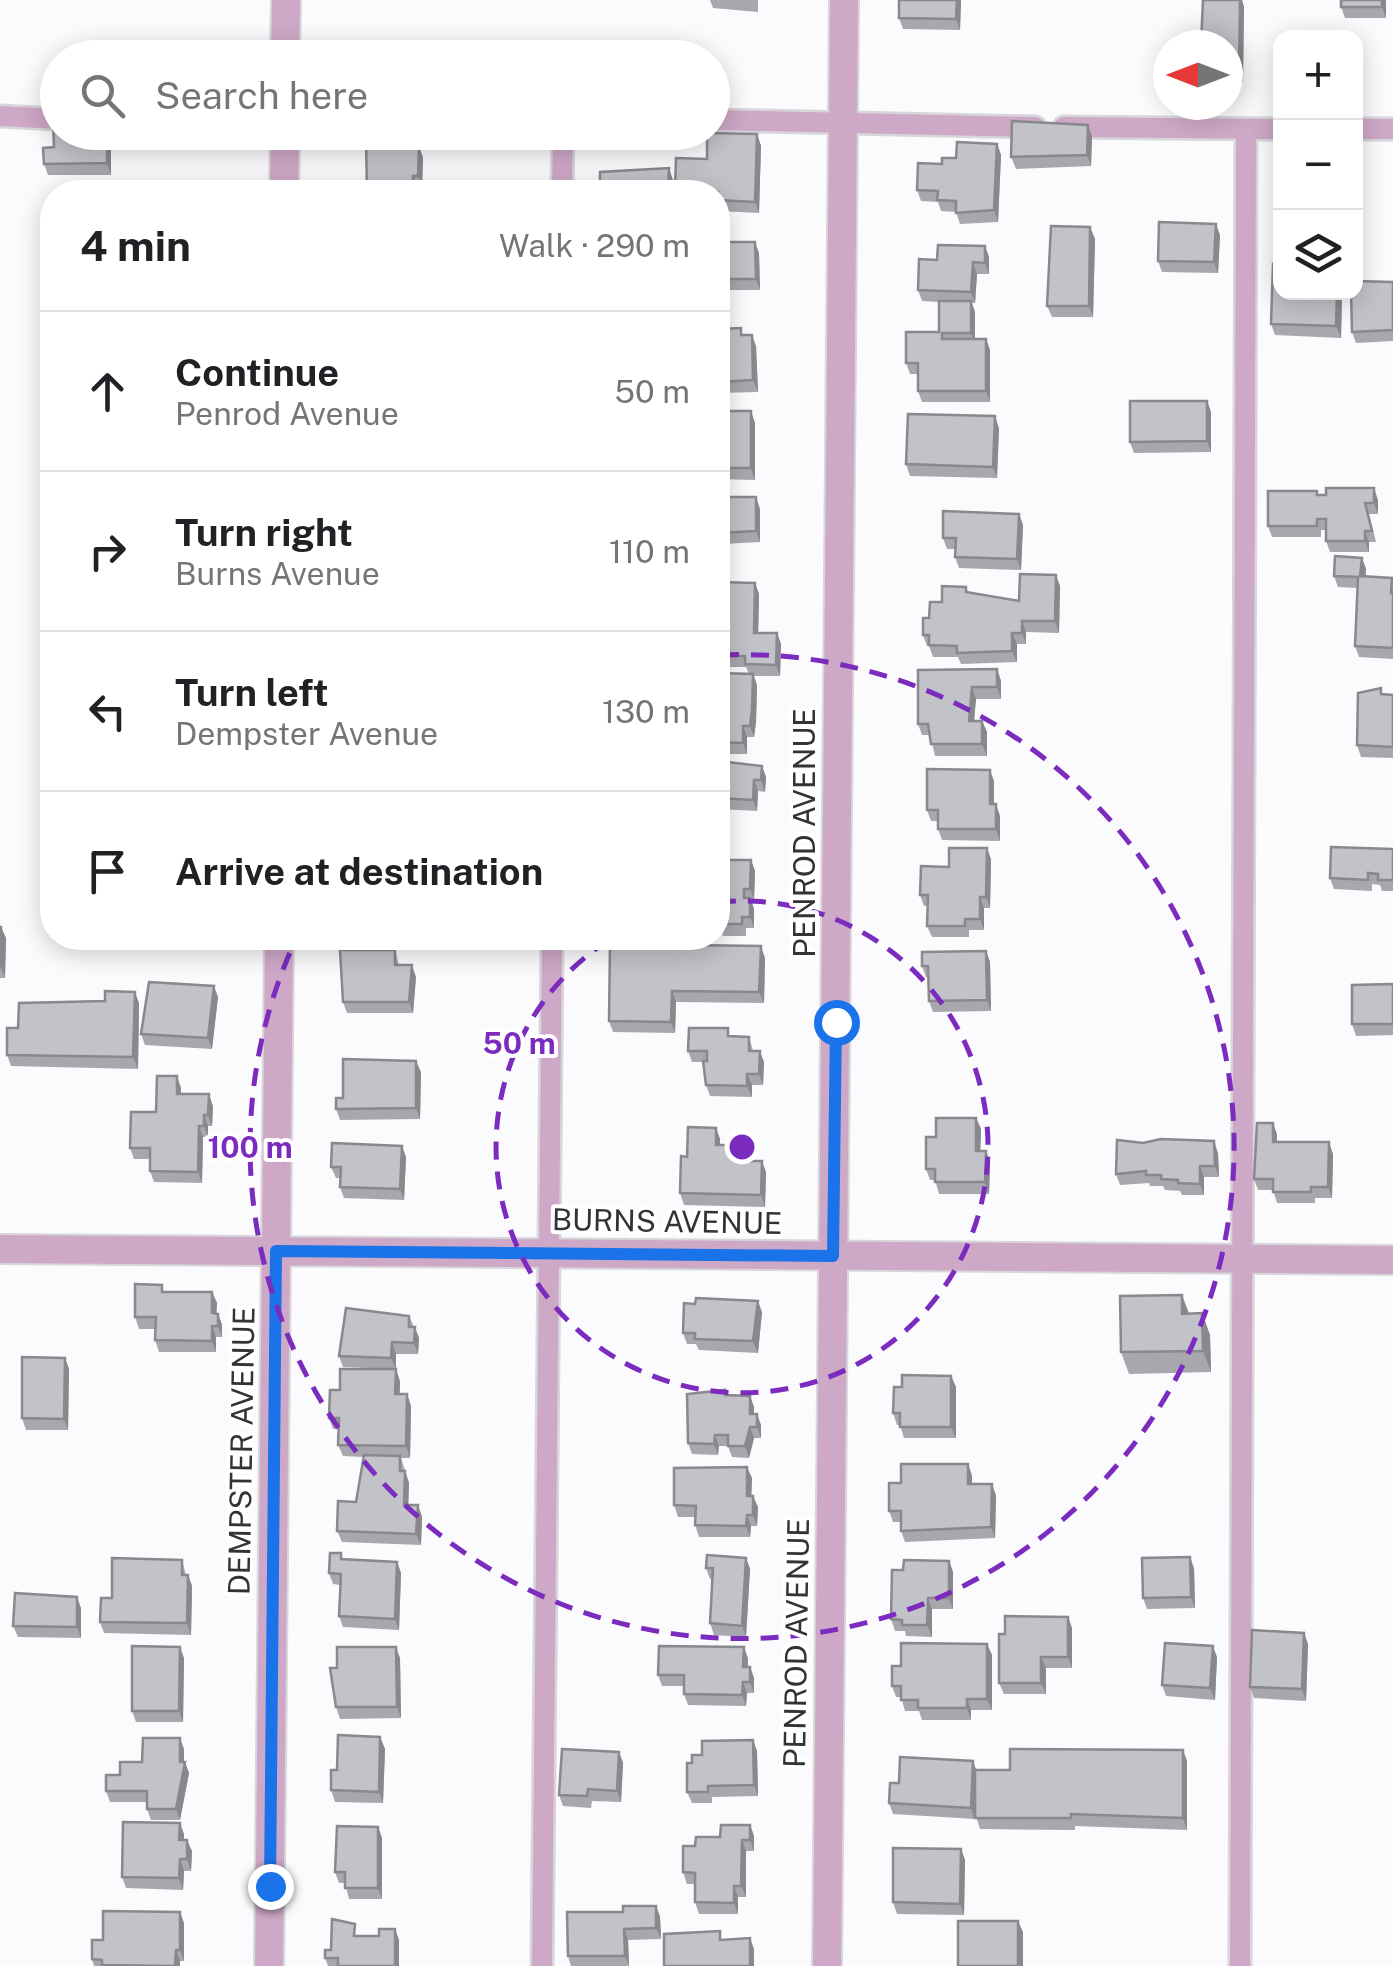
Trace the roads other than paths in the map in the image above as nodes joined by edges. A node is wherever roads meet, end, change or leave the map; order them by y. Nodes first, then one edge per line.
1 (286, 0) edge
2 (844, 0) edge
3 (285, 40) edge
4 (0, 116) edge
5 (40, 118) edge
6 (730, 121) edge
7 (843, 124) junction
8 (1273, 129) edge
9 (1363, 129) edge
10 (1393, 129) edge
11 (1246, 130) junction
12 (285, 150) edge
13 (563, 150) edge
14 (284, 180) edge
15 (562, 180) edge
16 (279, 950) edge
17 (552, 950) edge
18 (0, 1249) edge
19 (276, 1251) junction
20 (546, 1254) junction
21 (833, 1256) junction
22 (1240, 1260) junction
23 (1393, 1260) edge
24 (270, 1966) edge
25 (542, 1966) edge
26 (826, 1966) edge
27 (1240, 1966) edge

1 - 3 street
2 - 7 street, PENROD AVENUE
4 - 5 lane
6 - 7 lane
7 - 11 lane
7 - 21 street, PENROD AVENUE
8 - 11 lane
9 - 10 lane
11 - 22 lane
12 - 14 street
13 - 15 lane
16 - 19 street, DEMPSTER AVENUE
17 - 20 lane
18 - 19 street, BURNS AVENUE
19 - 20 street, BURNS AVENUE
19 - 24 street, DEMPSTER AVENUE
20 - 21 street, BURNS AVENUE
20 - 25 lane
21 - 22 street, BURNS AVENUE
21 - 26 street, PENROD AVENUE
22 - 23 street, BURNS AVENUE
22 - 27 lane

